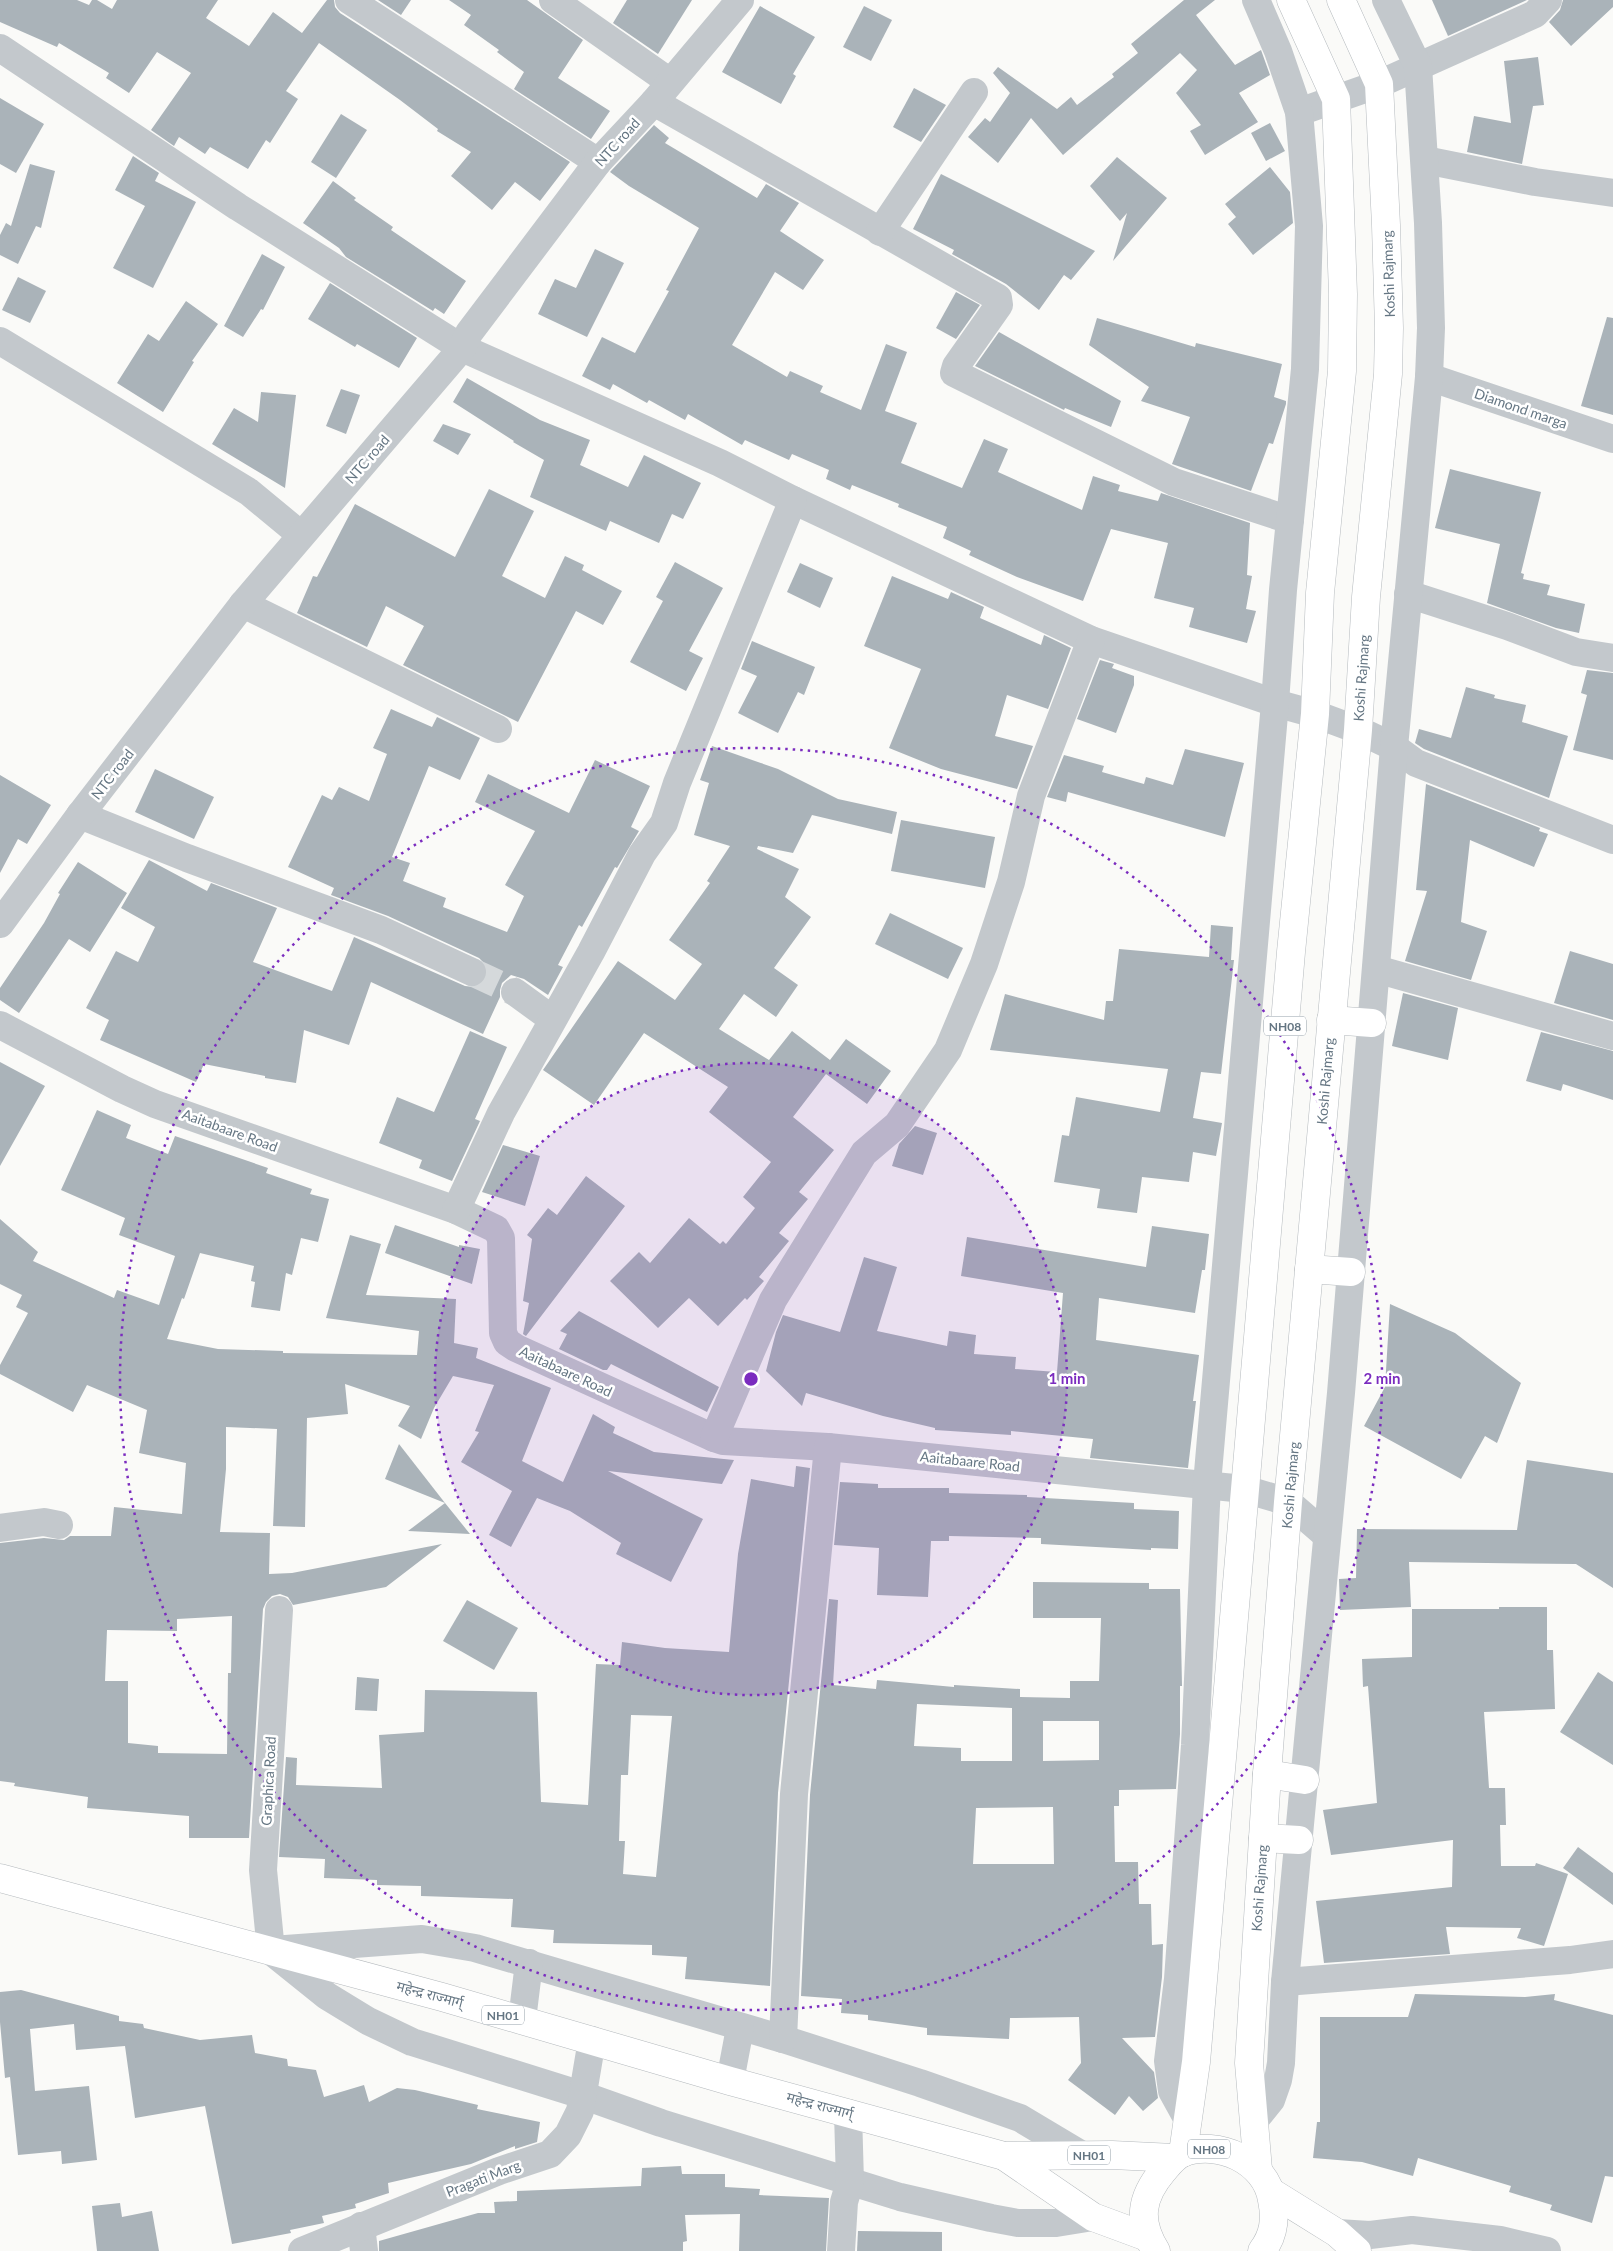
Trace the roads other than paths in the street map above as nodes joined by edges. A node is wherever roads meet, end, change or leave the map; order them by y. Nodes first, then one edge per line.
1 (349, 0) edge
2 (553, 0) edge
3 (740, 0) edge
4 (1256, 0) edge
5 (1291, 0) edge
6 (1341, 0) edge
7 (1386, 0) edge
8 (1548, 0) edge
9 (0, 48) edge
10 (1418, 66) junction
11 (1379, 84) junction
12 (662, 92) junction
13 (974, 92) dead end
14 (1336, 99) junction
15 (1299, 112) junction
16 (1425, 160) junction
17 (598, 162) junction
18 (1613, 193) edge
19 (880, 232) junction
20 (0, 341) edge
21 (462, 348) junction
22 (1429, 377) junction
23 (1613, 439) edge
24 (793, 500) junction
25 (1290, 520) junction
26 (301, 535) junction
27 (1408, 594) junction
28 (243, 604) junction
29 (1091, 640) junction
30 (1613, 658) edge
31 (1275, 703) junction
32 (1315, 714) junction
33 (498, 729) dead end
34 (1358, 730) junction
35 (1394, 747) junction
36 (80, 815) junction
37 (1613, 840) edge
38 (3, 913) edge
39 (1376, 969) junction
40 (472, 972) tunnel mouth
41 (515, 992) tunnel mouth
42 (552, 1019) junction
43 (1331, 1020) junction
44 (1372, 1023) junction
45 (0, 1025) edge
46 (1613, 1036) edge
47 (456, 1210) junction
48 (1310, 1269) junction
49 (1351, 1272) junction
50 (714, 1438) junction
51 (828, 1447) junction
52 (1207, 1484) junction
53 (1244, 1489) junction
54 (1288, 1502) junction
55 (59, 1525) dead end
56 (0, 1528) edge
57 (1326, 1535) junction
58 (279, 1610) dead end
59 (1268, 1774) junction
60 (1305, 1780) junction
61 (1263, 1838) junction
62 (1299, 1840) junction
63 (0, 1878) edge
64 (271, 1951) junction
65 (1613, 1954) edge
66 (529, 1963) junction
67 (1285, 1982) junction
68 (522, 2020) junction
69 (740, 2028) junction
70 (783, 2039) junction
71 (592, 2040) junction
72 (730, 2081) junction
73 (582, 2095) junction
74 (848, 2113) junction
75 (1188, 2120) junction
76 (1254, 2121) junction
77 (1082, 2155) junction
78 (1178, 2155) junction
79 (1004, 2156) junction
80 (1264, 2181) junction
81 (850, 2182) junction
82 (1094, 2217) junction
83 (1337, 2233) junction
84 (362, 2238) edge
85 (1152, 2244) edge
86 (302, 2251) edge
87 (841, 2251) edge
88 (1262, 2251) edge
89 (1357, 2251) edge
90 (1546, 2251) edge

1 - 17 street
2 - 12 street
3 - 12 street, NTC road
4 - 15 street
5 - 14 main road, NH08
6 - 11 main road, Koshi Rajmarg
7 - 10 street
8 - 10 street
9 - 21 street
10 - 11 street
10 - 16 street
11 - 14 street
11 - 34 main road, Koshi Rajmarg
12 - 17 street, NTC road
12 - 19 street
13 - 19 street
14 - 15 street
14 - 32 main road, NH08
15 - 25 street
16 - 18 street
16 - 22 street
17 - 21 street, NTC road
19 - 25 street
20 - 26 street
21 - 24 street
21 - 26 street, NTC road
22 - 23 street, Diamond marga
22 - 27 street
24 - 29 street
24 - 42 street
25 - 31 street
26 - 28 street, NTC road
27 - 30 street
27 - 35 street
28 - 33 street
28 - 36 street, NTC road
29 - 31 street
29 - 50 street
31 - 32 street
31 - 52 street
32 - 34 street
32 - 53 main road, NH08
34 - 35 street
34 - 43 main road, Koshi Rajmarg
35 - 37 street
35 - 39 street
36 - 38 street, NTC road
36 - 40 street
39 - 44 street
39 - 46 street
41 - 42 street
42 - 47 street
43 - 44 main road
43 - 48 main road, Koshi Rajmarg
44 - 49 street
45 - 47 street, Aaitabaare Road
47 - 50 street, Aaitabaare Road
48 - 49 main road
48 - 54 main road, Koshi Rajmarg
49 - 57 street
50 - 51 street, Aaitabaare Road
51 - 52 street, Aaitabaare Road
51 - 70 street
52 - 53 street, Aaitabaare Road
52 - 75 street
53 - 54 street, Aaitabaare Road
53 - 75 main road, NH08
54 - 57 street
54 - 59 main road, Koshi Rajmarg
55 - 56 street
57 - 60 street
58 - 64 street, Graphica Road
59 - 60 main road
59 - 61 main road, Koshi Rajmarg
60 - 62 street
61 - 62 main road
61 - 76 main road, Koshi Rajmarg
62 - 67 street
63 - 64 main road, महेन्द्र राज्मार्ग् / NH01
64 - 66 street
64 - 68 main road, महेन्द्र राज्मार्ग् / NH01
64 - 73 street
65 - 67 street
66 - 68 street
66 - 69 street
67 - 76 street
68 - 71 main road, महेन्द्र राज्मार्ग् / NH01
69 - 70 street
69 - 72 street
70 - 77 street
71 - 72 main road, महेन्द्र राज्मार्ग् / NH01
71 - 73 street, Pragati Marg
72 - 74 main road, महेन्द्र राज्मार्ग् / NH01
73 - 81 street
73 - 84 street, Pragati Marg
74 - 79 main road, महेन्द्र राज्मार्ग् / NH01
74 - 81 street
75 - 78 main road, NH08
76 - 80 main road, Koshi Rajmarg
77 - 78 main road, महेन्द्र राज्मार्ग् / NH01
77 - 79 main road, महेन्द्र राज्मार्ग् / NH01
78 - 80 main road, NH08
78 - 85 main road, NH08
79 - 82 main road, महेन्द्र राज्मार्ग् / NH01
80 - 83 main road
80 - 88 main road, Koshi Rajmarg
81 - 82 street
81 - 87 street
82 - 85 main road, महेन्द्र राज्मार्ग् / NH01
83 - 89 main road
83 - 90 street
84 - 86 street, Pragati Marg

